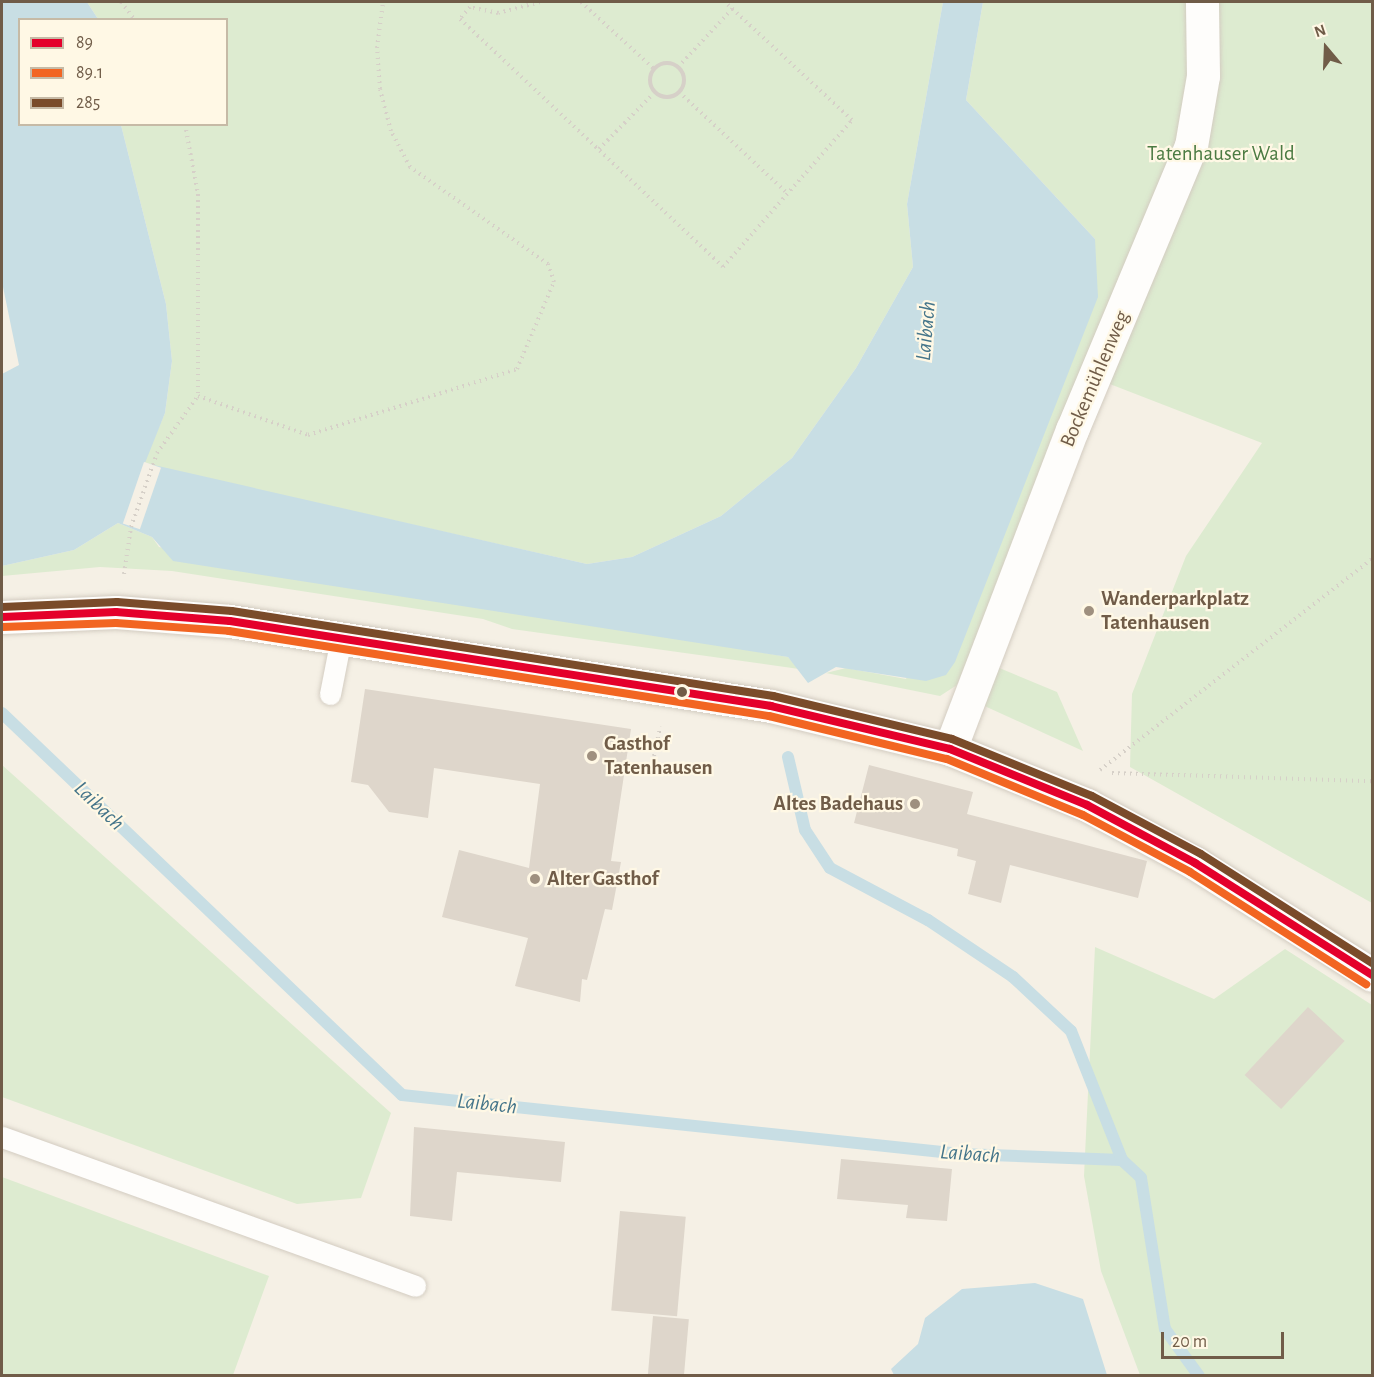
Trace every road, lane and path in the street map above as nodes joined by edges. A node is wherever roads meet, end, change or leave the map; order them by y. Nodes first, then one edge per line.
1 (121, 2) edge
2 (383, 2) edge
3 (540, 2) edge
4 (581, 2) edge
5 (725, 2) edge
6 (1202, 2) edge
7 (733, 8) junction
8 (133, 18) edge
9 (678, 67) junction
10 (654, 69) junction
11 (655, 92) junction
12 (679, 92) junction
13 (185, 126) edge
14 (599, 149) junction
15 (788, 194) junction
16 (198, 396) junction
17 (1372, 559) edge
18 (124, 581) dead end
19 (2, 616) edge
20 (341, 638) junction
21 (330, 694) dead end
22 (950, 749) junction
23 (1372, 782) edge
24 (1372, 975) edge
25 (2, 1137) edge
26 (414, 1286) dead end

1 - 8 path
2 - 16 path
3 - 14 path
4 - 10 path
5 - 7 path
6 - 22 main road, Bockemühlenweg
7 - 9 path
7 - 15 path
9 - 10 path
9 - 12 path
10 - 11 path
11 - 12 path
11 - 14 path
12 - 15 path
13 - 16 path
14 - 15 path
16 - 18 path
17 - 23 path
19 - 20 main road
20 - 21 lane
20 - 22 main road
22 - 24 main road
25 - 26 lane

